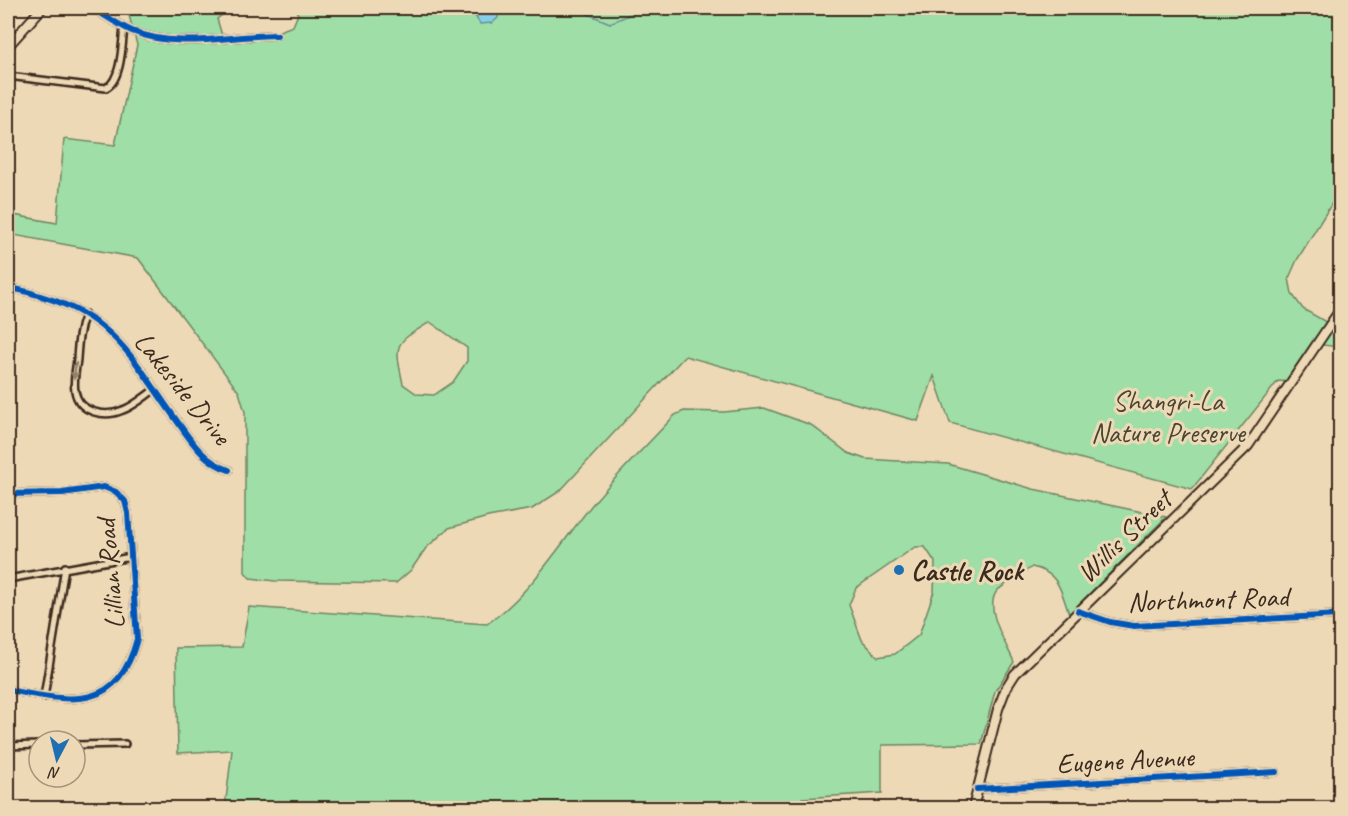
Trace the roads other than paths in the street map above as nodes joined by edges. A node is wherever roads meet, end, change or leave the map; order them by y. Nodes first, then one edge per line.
1 (42, 8) edge
2 (92, 8) edge
3 (124, 27) junction
4 (277, 35) dead end
5 (8, 46) edge
6 (8, 76) edge
7 (8, 288) edge
8 (1341, 310) edge
9 (85, 314) junction
10 (154, 390) junction
11 (229, 470) dead end
12 (8, 494) edge
13 (131, 556) junction
14 (65, 567) junction
15 (8, 579) edge
16 (1078, 611) junction
17 (1341, 615) edge
18 (8, 690) edge
19 (44, 697) junction
20 (125, 744) dead end
21 (27, 745) edge
22 (87, 745) edge
23 (8, 746) edge
24 (1276, 772) dead end
25 (977, 789) junction
26 (973, 808) edge

1 - 5 main road
2 - 3 street
3 - 4 street
3 - 6 street
7 - 9 street, Lakeside Drive
8 - 16 main road, Willis Street
9 - 10 street, Lakeside Drive
9 -> 10 street
10 - 11 street, Lakeside Drive
12 - 13 street, Lillian Road
13 - 14 street
13 - 19 street, Lillian Road
14 - 15 street
14 - 19 street
16 - 17 street, Northmont Road
16 - 25 main road, Willis Street
18 - 19 street, Lillian Road
20 - 22 street
21 - 23 street
24 - 25 street, Eugene Avenue
25 - 26 main road, Willis Street

